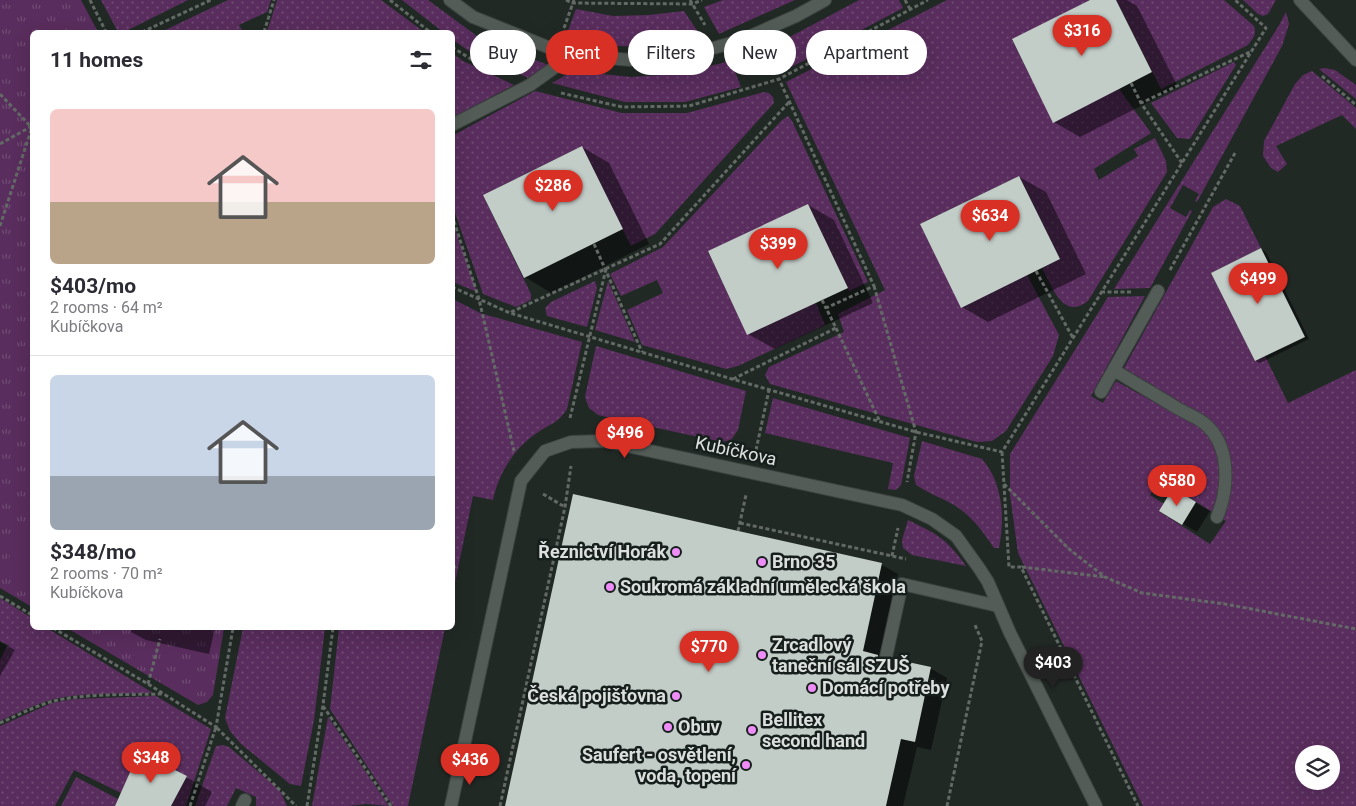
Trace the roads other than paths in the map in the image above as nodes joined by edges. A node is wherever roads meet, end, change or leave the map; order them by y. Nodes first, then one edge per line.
1 (450, 0) edge
2 (825, 0) edge
3 (1300, 0) edge
4 (546, 46) edge
5 (618, 59) edge
6 (1356, 60) edge
7 (546, 74) edge
8 (455, 123) edge
9 (1158, 291) road end
10 (1114, 370) junction
11 (1102, 392) dead end
12 (1216, 517) dead end
13 (998, 606) junction
14 (886, 657) dead end
15 (451, 806) edge
16 (1096, 806) edge

1 - 4 street
2 - 5 street
3 - 6 street
7 - 8 street
9 - 10 street
10 - 11 street
10 - 12 street
13 - 14 street
13 - 15 street, Kubíčkova
13 - 16 street, Kubíčkova

